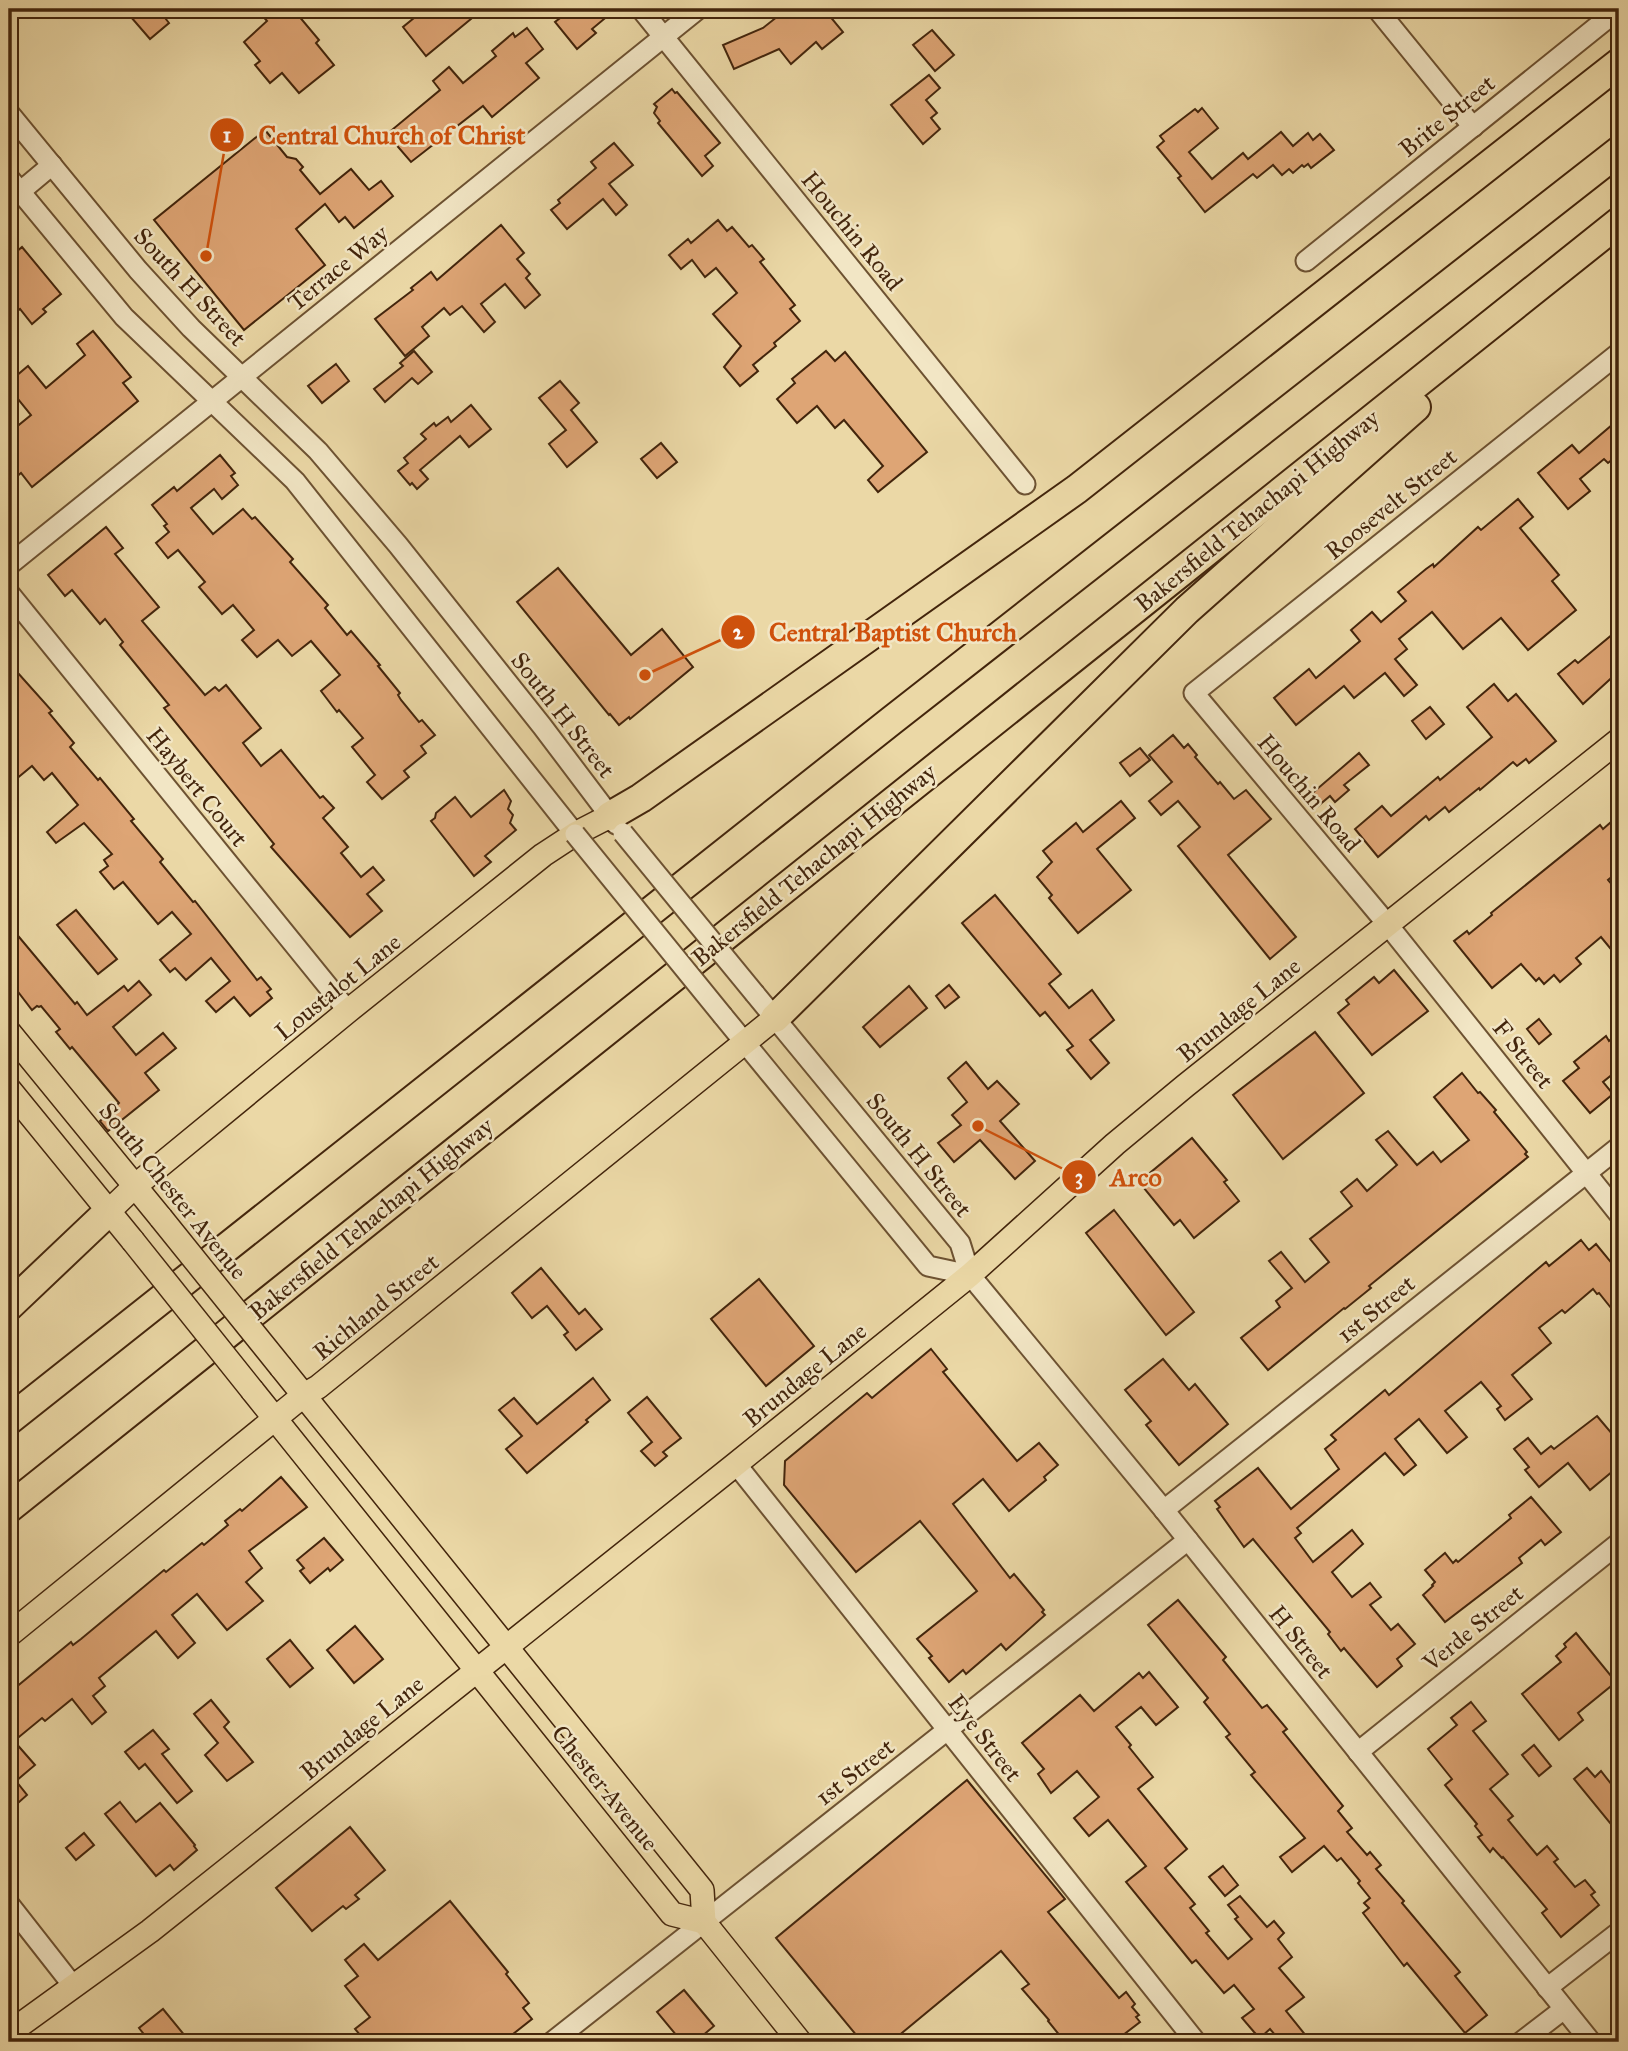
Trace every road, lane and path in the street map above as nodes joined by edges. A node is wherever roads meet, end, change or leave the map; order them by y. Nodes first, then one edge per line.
1 (641, 9) edge
2 (698, 9) edge
3 (1377, 9) edge
4 (1619, 9) edge
5 (663, 37) junction
6 (1619, 63) edge
7 (9, 113) edge
8 (1473, 127) junction
9 (1619, 151) edge
10 (52, 165) junction
11 (13, 190) edge
12 (1619, 225) edge
13 (1306, 261) dead end
14 (1619, 353) edge
15 (242, 377) junction
16 (211, 401) junction
17 (1025, 484) dead end
18 (9, 565) edge
19 (9, 593) edge
20 (1194, 693) joint
21 (1619, 740) edge
22 (617, 824) junction
23 (575, 834) junction
24 (1388, 925) junction
25 (348, 1012) junction
26 (775, 1018) junction
27 (9, 1032) edge
28 (744, 1043) junction
29 (16, 1045) edge
30 (9, 1088) edge
31 (1619, 1147) edge
32 (1586, 1173) junction
33 (135, 1186) junction
34 (108, 1212) junction
35 (1619, 1214) edge
36 (970, 1275) junction
37 (9, 1306) edge
38 (304, 1395) junction
39 (275, 1419) junction
40 (9, 1420) edge
41 (736, 1464) junction
42 (9, 1508) edge
43 (1164, 1510) junction
44 (1188, 1540) junction
45 (1619, 1543) edge
46 (9, 1635) edge
47 (506, 1646) junction
48 (478, 1669) junction
49 (948, 1731) junction
50 (1358, 1752) junction
51 (9, 1904) edge
52 (704, 1922) junction
53 (1619, 1932) edge
54 (75, 1987) junction
55 (1547, 1988) junction
56 (1564, 2009) junction
57 (9, 2033) edge
58 (552, 2042) edge
59 (800, 2042) edge
60 (1196, 2042) edge
61 (1521, 2042) edge
62 (1591, 2042) edge

1 - 5 street, Houchin Road
2 - 5 street, Terrace Way
3 - 8 street
4 - 8 street, Brite Street
5 - 15 street, Terrace Way
5 - 17 street, Houchin Road
6 - 22 highway
7 - 10 street, South H Street
8 - 13 street, Brite Street
9 - 40 highway
10 - 11 street
10 - 15 street, South H Street
11 - 16 street
12 - 26 highway
12 - 42 highway, Bakersfield Tehachapi Highway
14 - 20 street, Roosevelt Street
15 - 16 street, Terrace Way
15 - 22 street, South H Street
16 - 18 street, Terrace Way
16 - 23 street
19 - 25 street, Haybert Court
20 - 24 street, Houchin Road
21 - 24 main road, Brundage Lane
22 - 23 main road, Loustalot Lane
22 - 26 street, South H Street, bridge
23 - 25 main road, Loustalot Lane
23 - 28 street, bridge
24 - 32 street, F Street
24 - 36 main road, Brundage Lane
25 - 33 main road, Loustalot Lane
26 - 28 main road, Richland Street
26 - 36 street, South H Street
27 - 29 main road, South Chester Avenue
28 - 36 street
28 - 38 main road, Richland Street
29 - 33 main road, South Chester Avenue
30 - 34 main road
31 - 32 street, 1st Street
32 - 35 street, F Street
32 - 43 street, 1st Street
33 - 34 main road, Loustalot Lane
33 - 38 main road, South Chester Avenue, bridge
34 - 37 highway
34 - 39 main road, bridge
36 - 41 main road, Brundage Lane
36 - 43 street, H Street
38 - 39 main road, Richland Street
38 - 47 main road, South Chester Avenue
39 - 46 main road, Richland Street
39 - 48 main road
41 - 47 main road, Brundage Lane
41 - 49 street, Eye Street
43 - 44 street, H Street
44 - 49 street, 1st Street
44 - 50 street, H Street
45 - 50 street, Verde Street
47 - 48 main road, Brundage Lane
47 - 52 main road, Chester Avenue
48 - 52 main road, Chester Avenue
48 - 54 main road, Brundage Lane
49 - 52 street, 1st Street
49 - 60 street, Eye Street
50 - 55 street, H Street
51 - 54 street
52 - 58 street, 1st Street
52 - 59 main road
53 - 55 street
54 - 57 main road, Brundage Lane
55 - 56 street, H Street
56 - 61 street
56 - 62 street, H Street

